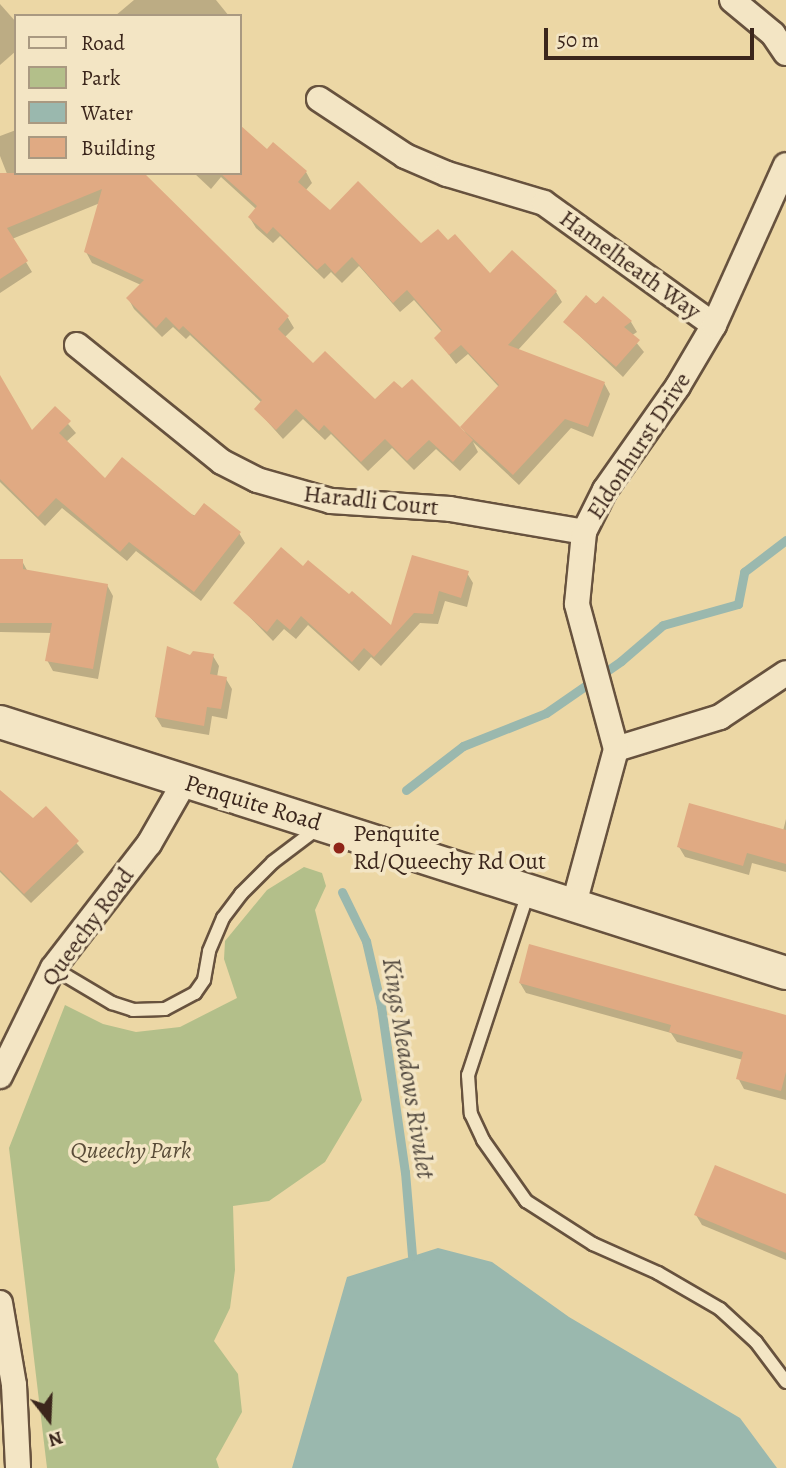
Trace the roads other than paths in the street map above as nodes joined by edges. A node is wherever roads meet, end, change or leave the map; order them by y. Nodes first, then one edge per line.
1 (732, 0) edge
2 (786, 53) edge
3 (319, 99) dead end
4 (786, 165) edge
5 (714, 325) junction
6 (78, 345) dead end
7 (584, 532) junction
8 (786, 673) edge
9 (0, 722) edge
10 (616, 749) junction
11 (184, 783) junction
12 (324, 824) junction
13 (529, 889) junction
14 (574, 904) junction
15 (53, 968) junction
16 (786, 973) edge
17 (0, 1076) edge
18 (0, 1303) edge
19 (786, 1382) edge
20 (18, 1468) edge

1 - 2 street
3 - 5 street, Hamelheath Way
4 - 5 street, Eldonhurst Drive
5 - 7 street, Eldonhurst Drive
6 - 7 street, Haradli Court
7 - 10 street, Eldonhurst Drive
8 - 10 street
9 - 11 street, Penquite Road
10 - 14 street, Eldonhurst Drive
11 - 12 street, Penquite Road
11 - 15 street, Queechy Road
12 - 13 street, Penquite Road
12 - 15 lane
13 - 14 street, Penquite Road
13 - 19 lane
14 - 16 street, Penquite Road
15 - 17 street, Queechy Road
18 - 20 street

